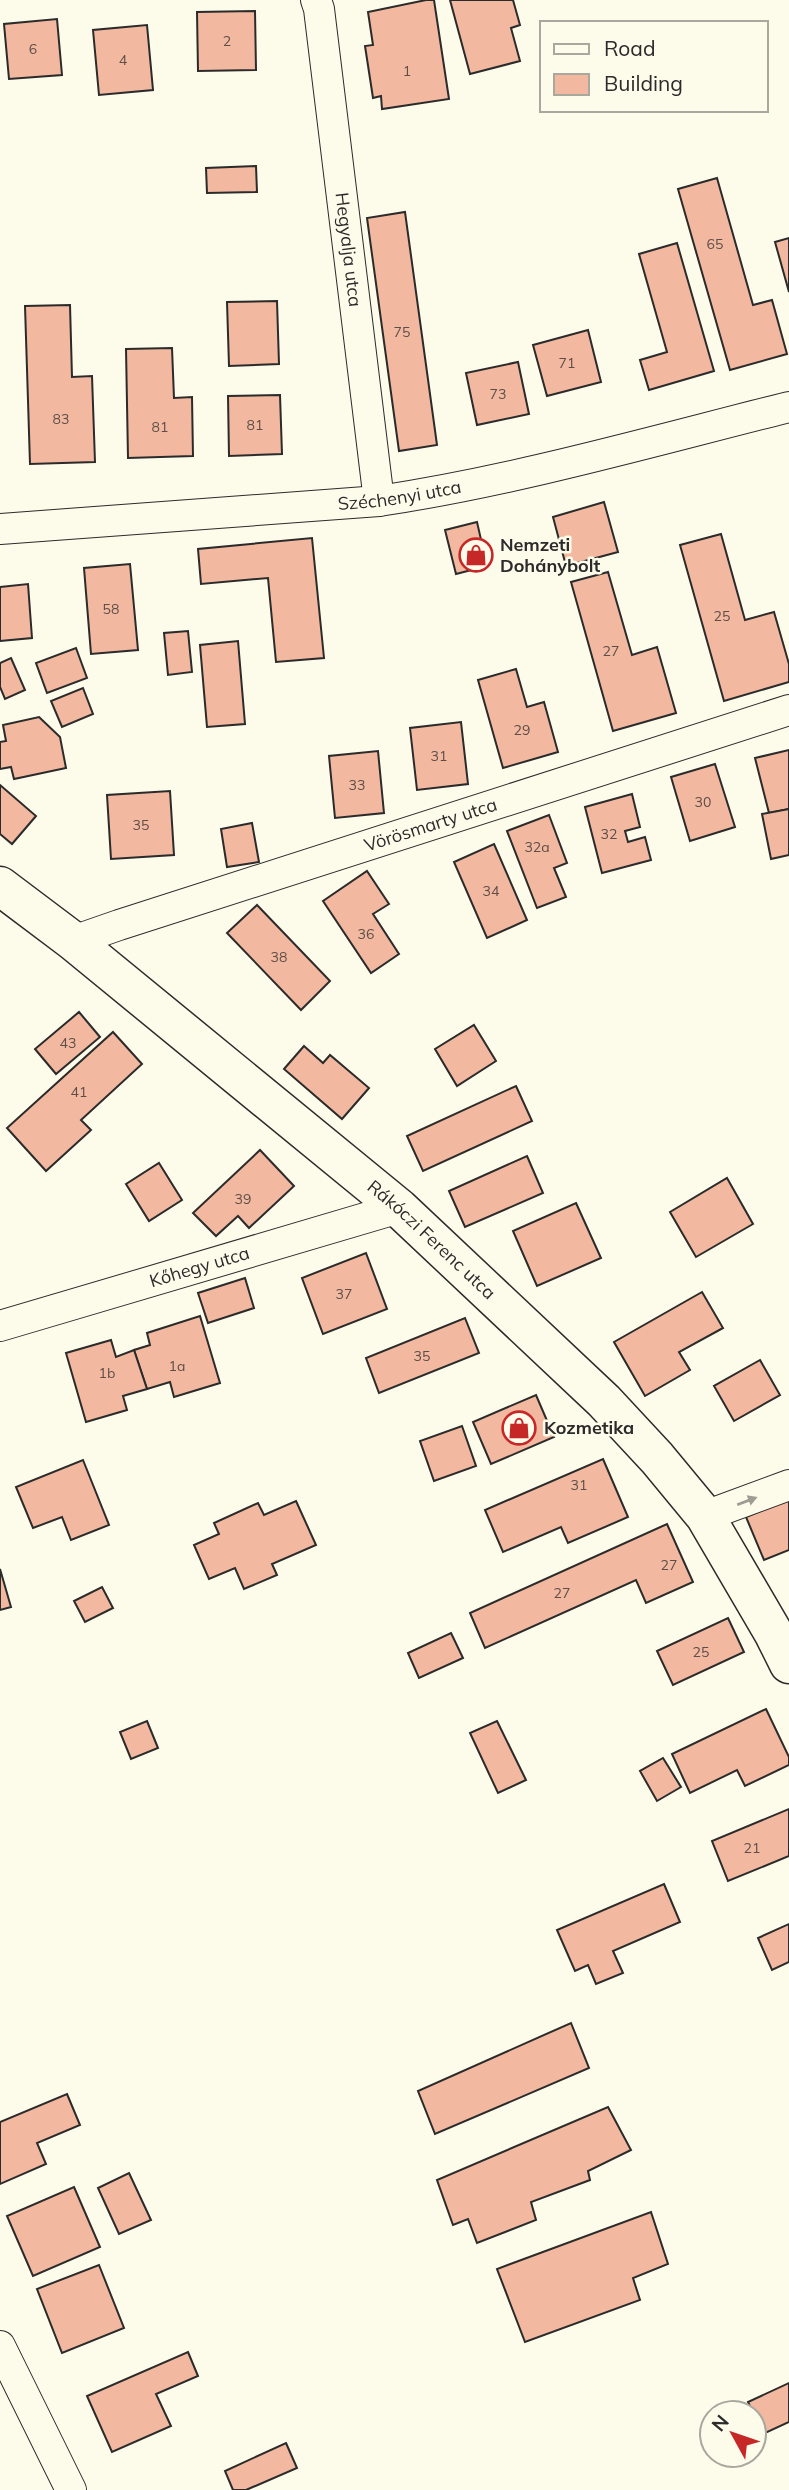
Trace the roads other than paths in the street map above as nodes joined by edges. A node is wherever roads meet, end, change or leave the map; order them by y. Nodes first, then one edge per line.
1 (316, 0) edge
2 (789, 407) edge
3 (379, 501) junction
4 (0, 529) edge
5 (789, 710) edge
6 (0, 887) edge
7 (73, 942) junction
8 (399, 1208) junction
9 (0, 1326) edge
10 (789, 1485) edge
11 (705, 1516) junction
12 (789, 1664) edge
13 (0, 2346) edge
14 (71, 2490) edge

1 - 3 street, Hegyalja utca
2 - 3 street, Széchenyi utca
3 - 4 street, Széchenyi utca
5 - 7 street, Vörösmarty utca
6 - 7 street, Rákóczi Ferenc utca
7 - 8 street, Rákóczi Ferenc utca
8 - 9 street, Kőhegy utca
8 - 11 street, Rákóczi Ferenc utca
11 -> 10 street
11 - 12 street, Rákóczi Ferenc utca
13 - 14 street

